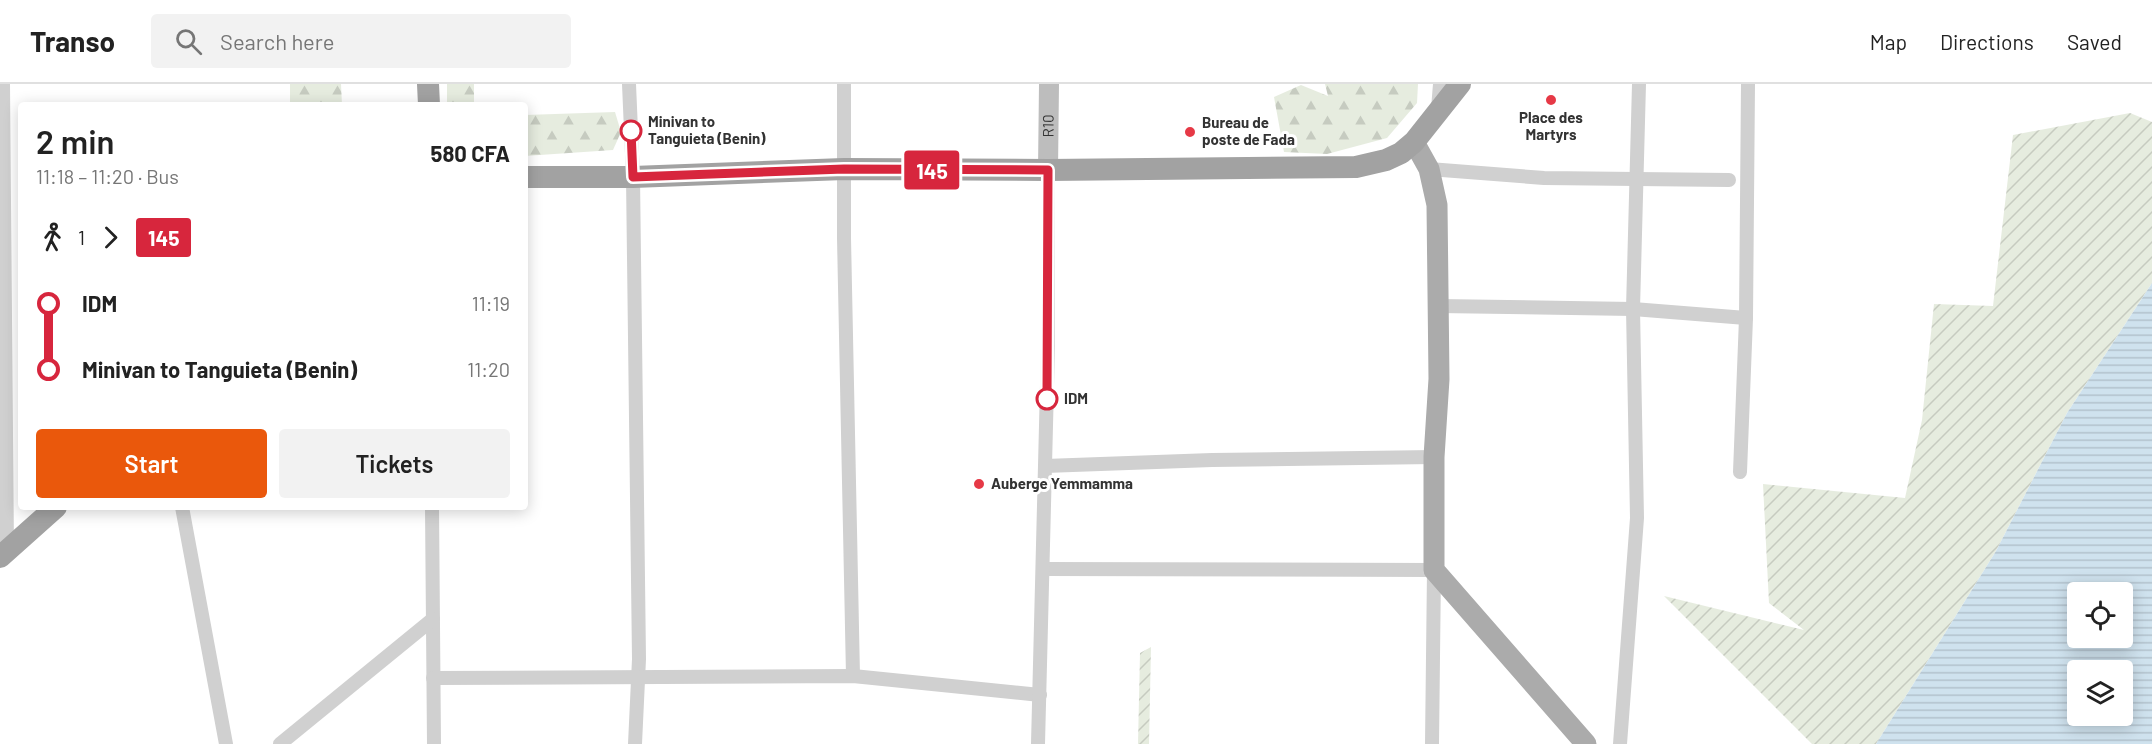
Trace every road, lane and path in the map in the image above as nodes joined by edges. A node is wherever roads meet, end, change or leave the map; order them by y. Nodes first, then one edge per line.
1 (3, 84) edge
2 (428, 84) edge
3 (630, 84) edge
4 (844, 84) edge
5 (1049, 84) edge
6 (1440, 84) edge
7 (1461, 84) edge
8 (1639, 84) edge
9 (1748, 84) edge
10 (429, 102) edge
11 (1438, 109) junction
12 (1414, 142) junction
13 (844, 169) junction
14 (1429, 169) junction
15 (1048, 170) junction
16 (528, 177) edge
17 (633, 177) junction
18 (1635, 180) junction
19 (1729, 180) dead end
20 (1438, 306) junction
21 (1633, 309) junction
22 (1746, 318) junction
23 (1434, 457) junction
24 (1045, 466) junction
25 (1740, 472) dead end
26 (53, 510) edge
27 (183, 510) edge
28 (432, 510) edge
29 (3, 553) edge
30 (1043, 569) junction
31 (1434, 570) junction
32 (432, 619) junction
33 (853, 675) junction
34 (638, 677) junction
35 (433, 678) junction
36 (1040, 695) junction
37 (226, 744) edge
38 (280, 744) edge
39 (434, 744) edge
40 (635, 744) edge
41 (1038, 744) edge
42 (1432, 744) edge
43 (1586, 744) edge
44 (1620, 744) edge

1 - 29 street
2 - 10 highway
3 - 17 street
4 - 13 street
5 - 15 main road, R10
6 - 11 street
7 - 11 highway
8 - 18 street
9 - 22 street
11 - 12 highway
12 - 14 main road
12 - 15 highway
13 - 15 highway
13 - 17 highway
13 - 33 street
14 - 18 street
14 - 20 main road
15 - 24 street
16 - 17 highway
17 - 34 street
18 - 19 street
18 - 21 street
20 - 21 street
20 - 23 main road
21 - 22 street
21 - 44 street
22 - 25 street
23 - 24 street
23 - 31 main road
24 - 30 street
26 - 29 highway
27 - 37 street
28 - 32 street
30 - 31 street
30 - 36 street
31 - 42 street
31 - 43 main road
32 - 35 street
32 - 38 street
33 - 34 street
33 - 36 street
34 - 35 street
34 - 40 street
35 - 39 street
36 - 41 street

